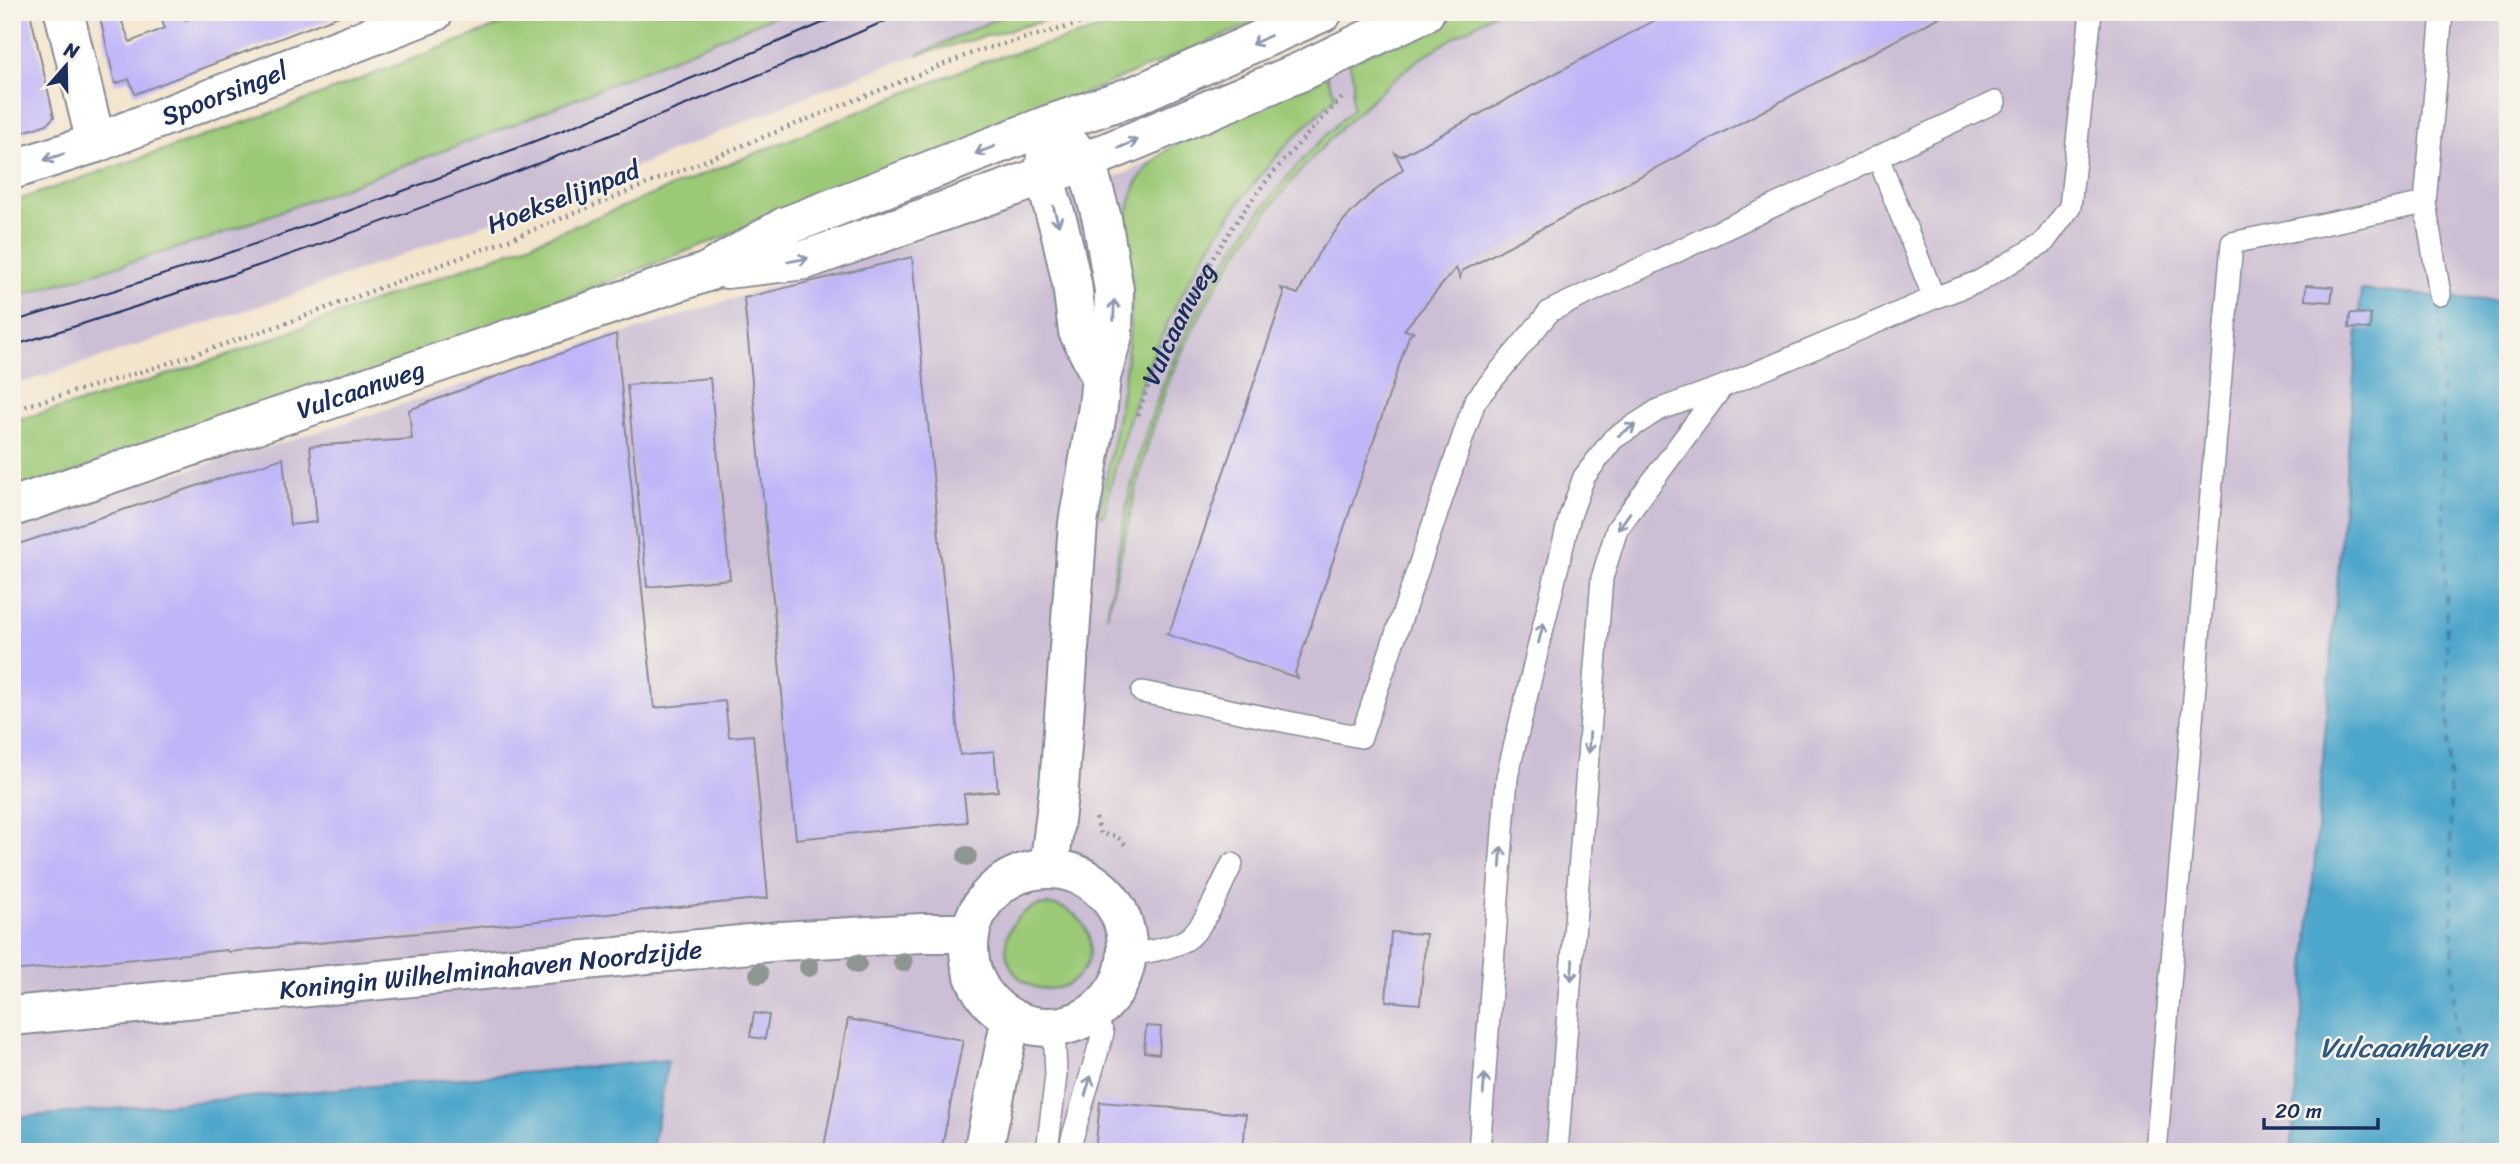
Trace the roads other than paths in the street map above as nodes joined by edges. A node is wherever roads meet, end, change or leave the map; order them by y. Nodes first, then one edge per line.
1 (64, 12) edge
2 (434, 12) edge
3 (1323, 12) edge
4 (1425, 12) edge
5 (2091, 12) edge
6 (2442, 12) edge
7 (1995, 102) dead end
8 (1048, 125) junction
9 (96, 143) junction
10 (1878, 157) junction
11 (1086, 162) junction
12 (12, 170) edge
13 (1044, 176) junction
14 (2425, 204) junction
15 (706, 272) junction
16 (2440, 295) dead end
17 (1934, 298) junction
18 (1101, 377) junction
19 (1722, 387) junction
20 (12, 506) edge
21 (1142, 692) dead end
22 (1232, 863) dead end
23 (1049, 869) junction
24 (969, 933) junction
25 (1127, 955) junction
26 (1092, 1014) junction
27 (12, 1016) edge
28 (1011, 1018) junction
29 (1054, 1027) junction
30 (983, 1152) edge
31 (1047, 1152) edge
32 (1070, 1152) edge
33 (1479, 1152) edge
34 (1558, 1152) edge
35 (2156, 1152) edge

1 - 9 street
2 - 9 street, Spoorsingel
3 -> 8 street, Vulcaanweg
11 -> 4 street, Vulcaanweg
5 - 17 lane
6 - 14 lane
7 - 10 lane
8 - 11 street
8 - 13 street, Vulcaanweg
8 -> 15 street, Vulcaanweg
9 -> 12 street, Spoorsingel
10 - 17 lane
10 - 21 lane
11 - 13 street, Vulcaanweg
18 -> 11 street, Vulcaanweg
15 -> 13 street, Vulcaanweg
13 -> 18 street, Vulcaanweg
14 - 16 lane
14 - 35 lane
15 - 20 street, Vulcaanweg
17 - 19 lane
18 - 23 street, Vulcaanweg
33 -> 19 lane
19 -> 34 lane
22 - 25 lane
23 - 24 street
23 - 25 street
24 - 27 street, Koningin Wilhelminahaven Noordzijde
24 - 28 street
25 - 26 street
26 - 29 street
32 -> 26 lane
28 - 29 street
28 - 30 street
29 - 31 lane

